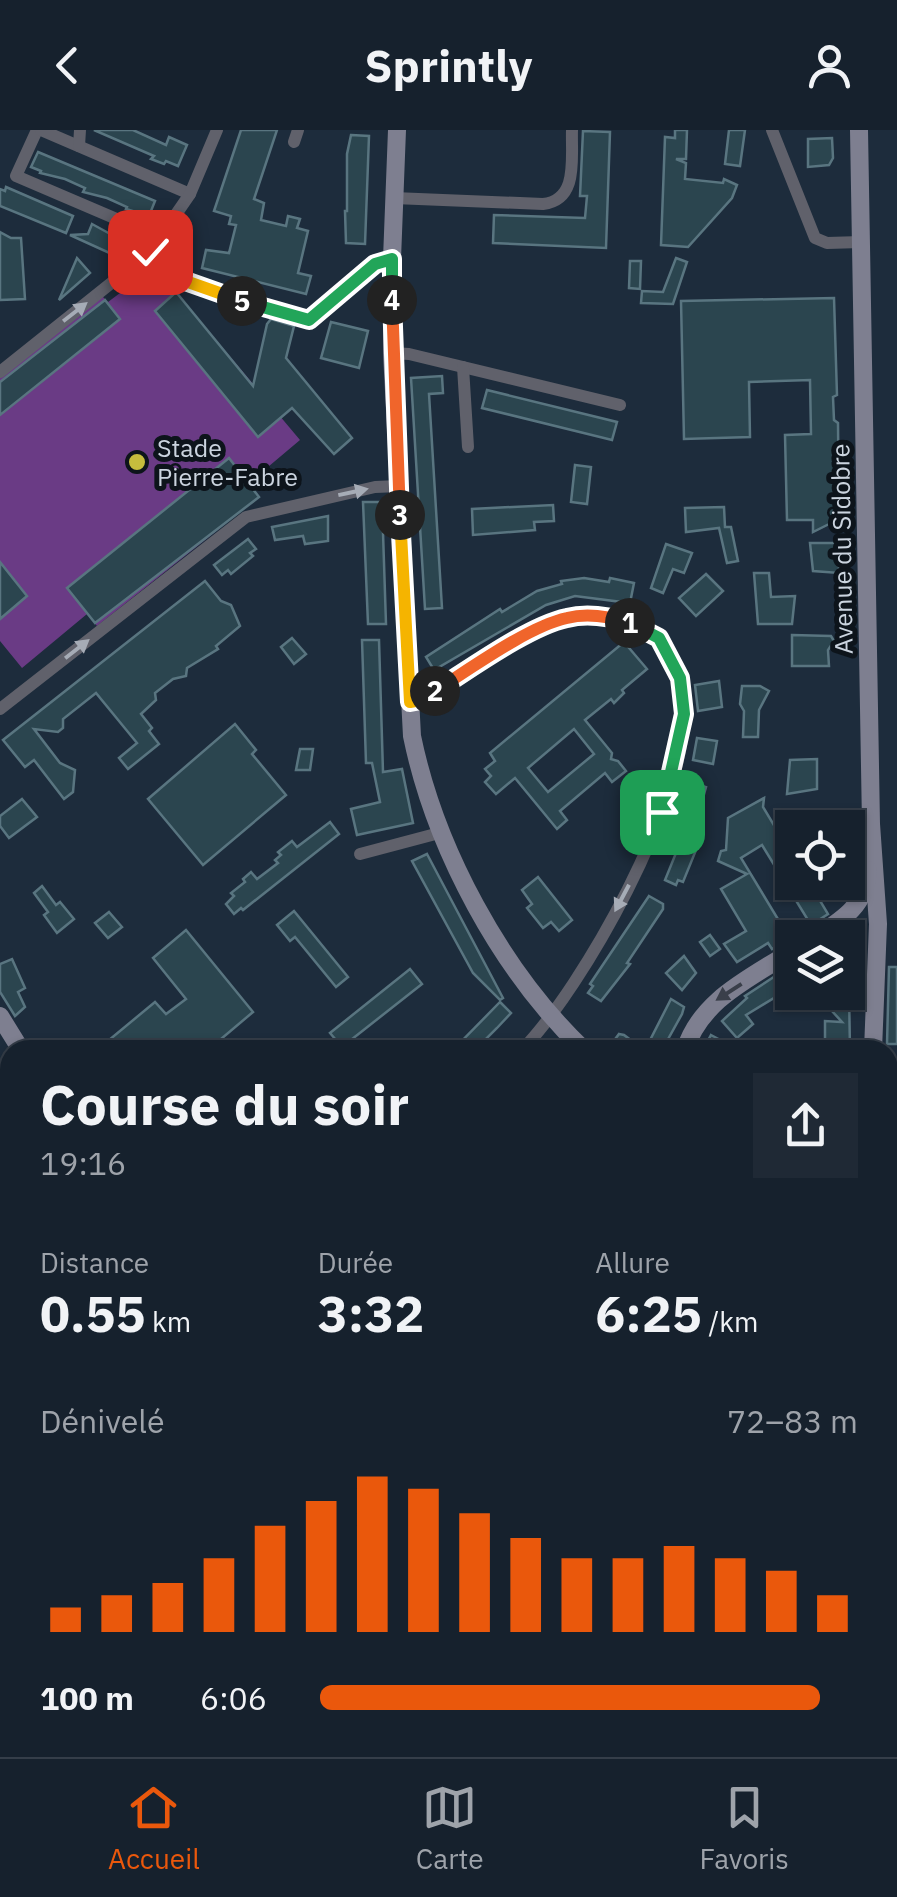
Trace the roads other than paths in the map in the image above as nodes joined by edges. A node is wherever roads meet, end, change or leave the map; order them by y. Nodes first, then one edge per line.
1 (39, 130) edge
2 (80, 130) edge
3 (217, 130) edge
4 (397, 130) edge
5 (572, 130) edge
6 (772, 130) edge
7 (859, 130) edge
8 (79, 146) junction
9 (190, 194) junction
10 (394, 198) junction
11 (161, 238) junction
12 (861, 242) junction
13 (150, 252) junction
14 (392, 259) junction
15 (392, 353) junction
16 (463, 367) junction
17 (0, 372) edge
18 (620, 405) dead end
19 (468, 447) dead end
20 (398, 486) junction
21 (410, 702) junction
22 (0, 710) edge
23 (872, 824) junction
24 (444, 832) junction
25 (360, 854) dead end
26 (841, 920) edge
27 (865, 931) edge
28 (775, 962) edge
29 (874, 966) junction
30 (0, 1016) edge
31 (551, 1017) junction
32 (15, 1040) edge
33 (531, 1040) edge
34 (574, 1040) edge
35 (690, 1040) edge
36 (873, 1040) edge

1 - 8 street
1 - 11 street
2 - 8 street
3 - 9 street
4 - 10 main road
5 - 10 street
6 - 12 street
7 - 12 main road, Avenue du Sidobre
8 - 9 street
9 - 11 street
10 - 14 main road
11 - 13 street
12 - 23 main road, Avenue du Sidobre
13 - 14 street
17 -> 13 street
14 - 15 main road
15 - 16 street
15 - 20 main road
16 - 18 street
16 - 19 street
20 - 21 main road
22 -> 20 street
21 - 24 main road
21 -> 31 street
23 - 26 main road
23 - 29 main road, Avenue du Sidobre
24 - 25 street
24 - 31 main road
27 - 29 main road
28 -> 35 main road
29 - 36 main road, Avenue du Sidobre
30 - 32 main road
31 - 33 street
31 - 34 main road

